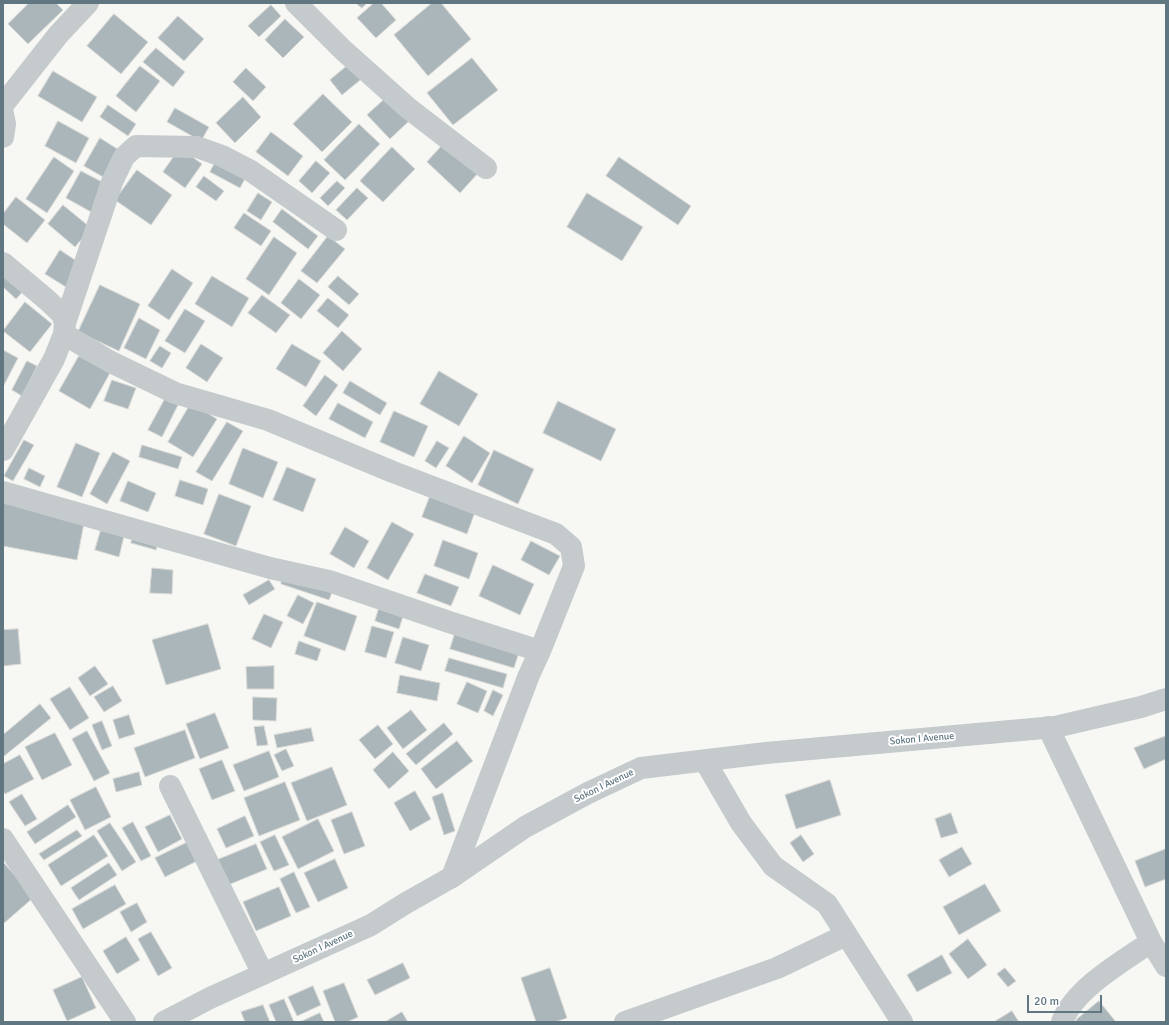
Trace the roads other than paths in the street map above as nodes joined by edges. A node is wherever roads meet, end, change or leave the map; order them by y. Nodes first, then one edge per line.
1 (88, 3) edge
2 (296, 3) edge
3 (3, 105) edge
4 (3, 114) edge
5 (3, 137) edge
6 (486, 168) dead end
7 (336, 230) dead end
8 (3, 264) edge
9 (65, 329) junction
10 (3, 450) edge
11 (3, 492) edge
12 (540, 651) junction
13 (1166, 699) edge
14 (1048, 727) junction
15 (704, 761) junction
16 (170, 786) dead end
17 (3, 839) edge
18 (452, 878) junction
19 (846, 935) junction
20 (1151, 942) junction
21 (1166, 966) edge
22 (263, 974) junction
23 (125, 1022) edge
24 (164, 1022) edge
25 (625, 1022) edge
26 (902, 1022) edge
27 (1062, 1022) edge

1 - 3 street
2 - 6 street
4 - 5 street
7 - 9 street
8 - 9 street
9 - 10 street
9 - 12 street
11 - 12 street
12 - 18 street
13 - 14 street, Sokon I Avenue
14 - 15 street, Sokon I Avenue
14 - 20 street
15 - 18 street, Sokon I Avenue
15 - 19 street
16 - 22 street
17 - 23 street
18 - 22 street, Sokon I Avenue
19 - 25 street
19 - 26 street
20 - 21 street
20 - 27 street
22 - 24 street, Sokon I Avenue

